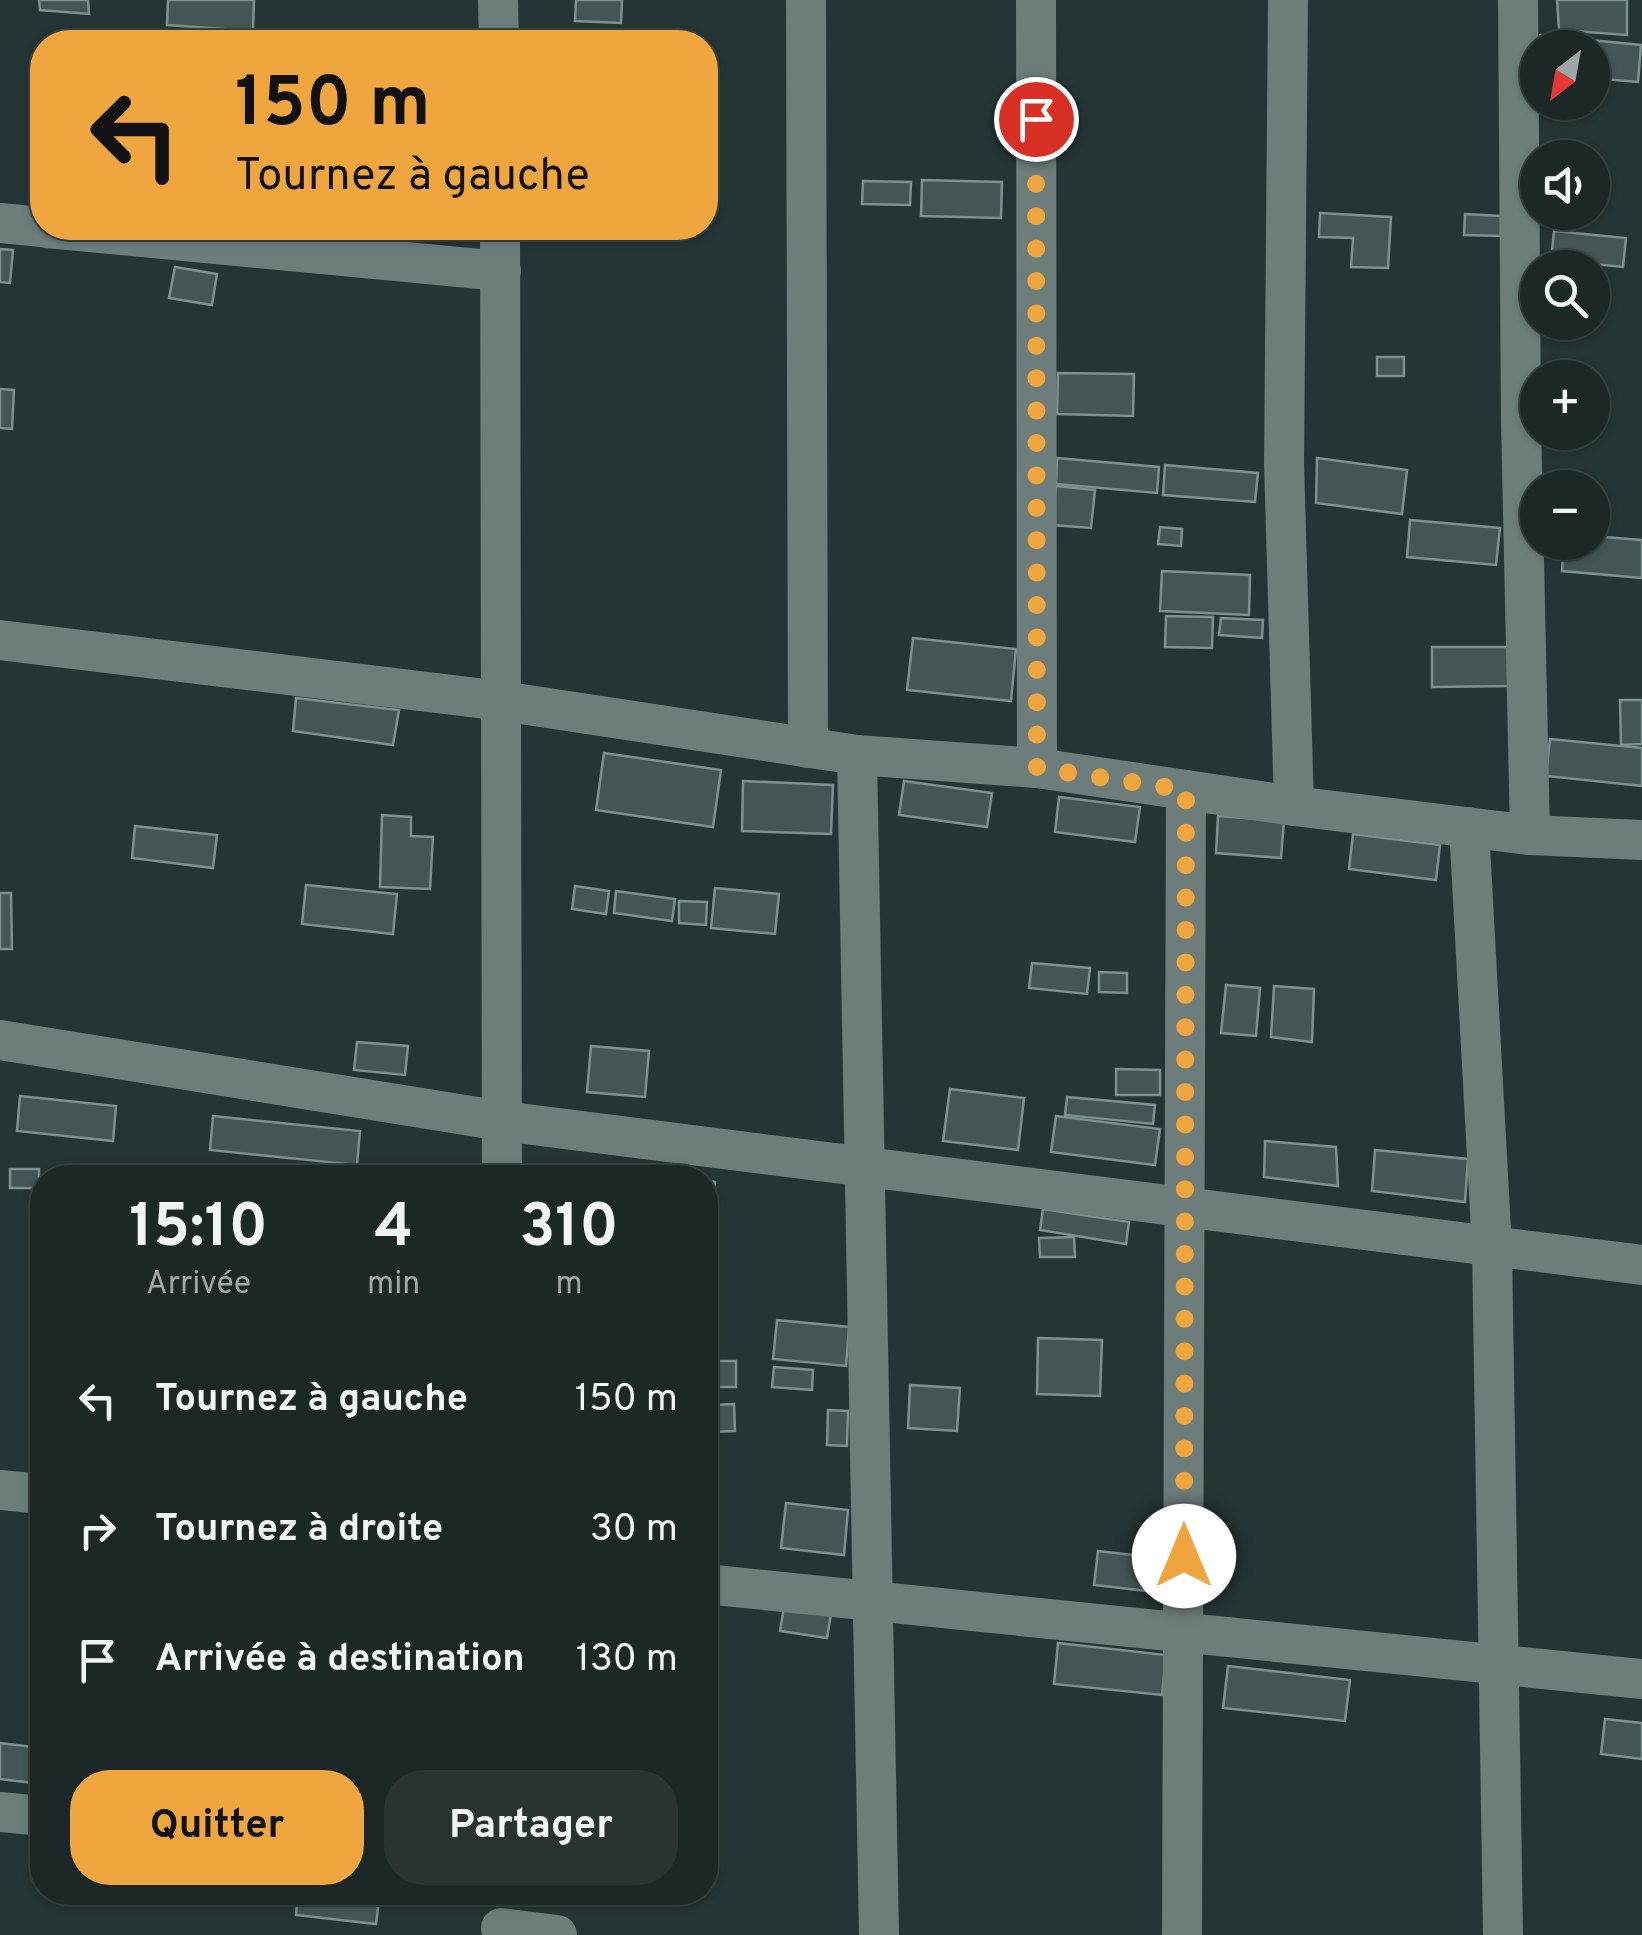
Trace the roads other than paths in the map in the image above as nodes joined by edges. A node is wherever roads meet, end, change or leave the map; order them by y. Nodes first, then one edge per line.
1 (498, 0) edge
2 (806, 0) edge
3 (1036, 0) edge
4 (1288, 0) edge
5 (1518, 0) edge
6 (499, 30) edge
7 (0, 223) edge
8 (30, 226) edge
9 (179, 240) edge
10 (500, 240) edge
11 (500, 271) junction
12 (0, 640) edge
13 (502, 701) junction
14 (808, 748) junction
15 (857, 755) junction
16 (1037, 768) junction
17 (1186, 790) junction
18 (1294, 806) junction
19 (1469, 826) junction
20 (1530, 835) junction
21 (1642, 840) edge
22 (0, 1040) edge
23 (502, 1121) junction
24 (502, 1165) edge
25 (865, 1169) junction
26 (1185, 1208) junction
27 (1492, 1248) junction
28 (1642, 1266) edge
29 (0, 1490) edge
30 (30, 1493) edge
31 (718, 1585) edge
32 (873, 1603) junction
33 (1184, 1633) junction
34 (1499, 1666) junction
35 (1642, 1679) edge
36 (0, 1812) edge
37 (30, 1815) edge
38 (501, 1918) edge
39 (557, 1935) edge
40 (879, 1935) edge
41 (1182, 1935) edge
42 (1503, 1935) edge

1 - 6 street
2 - 14 street
3 - 16 street
4 - 18 street
5 - 20 street
7 - 8 street
9 - 11 street
10 - 11 street
11 - 13 street
12 - 13 street
13 - 14 street
13 - 23 street
14 - 15 street
15 - 16 street
15 - 25 street
16 - 17 street
17 - 18 street
17 - 26 street
18 - 19 street
19 - 20 street
19 - 27 street
20 - 21 street
22 - 23 street
23 - 24 street
23 - 25 street
25 - 26 street
25 - 32 street
26 - 27 street
26 - 33 street
27 - 28 street
27 - 34 street
29 - 30 street
31 - 32 street
32 - 33 street
32 - 40 street
33 - 34 street
33 - 41 street
34 - 35 street
34 - 42 street
36 - 37 street
38 - 39 street

